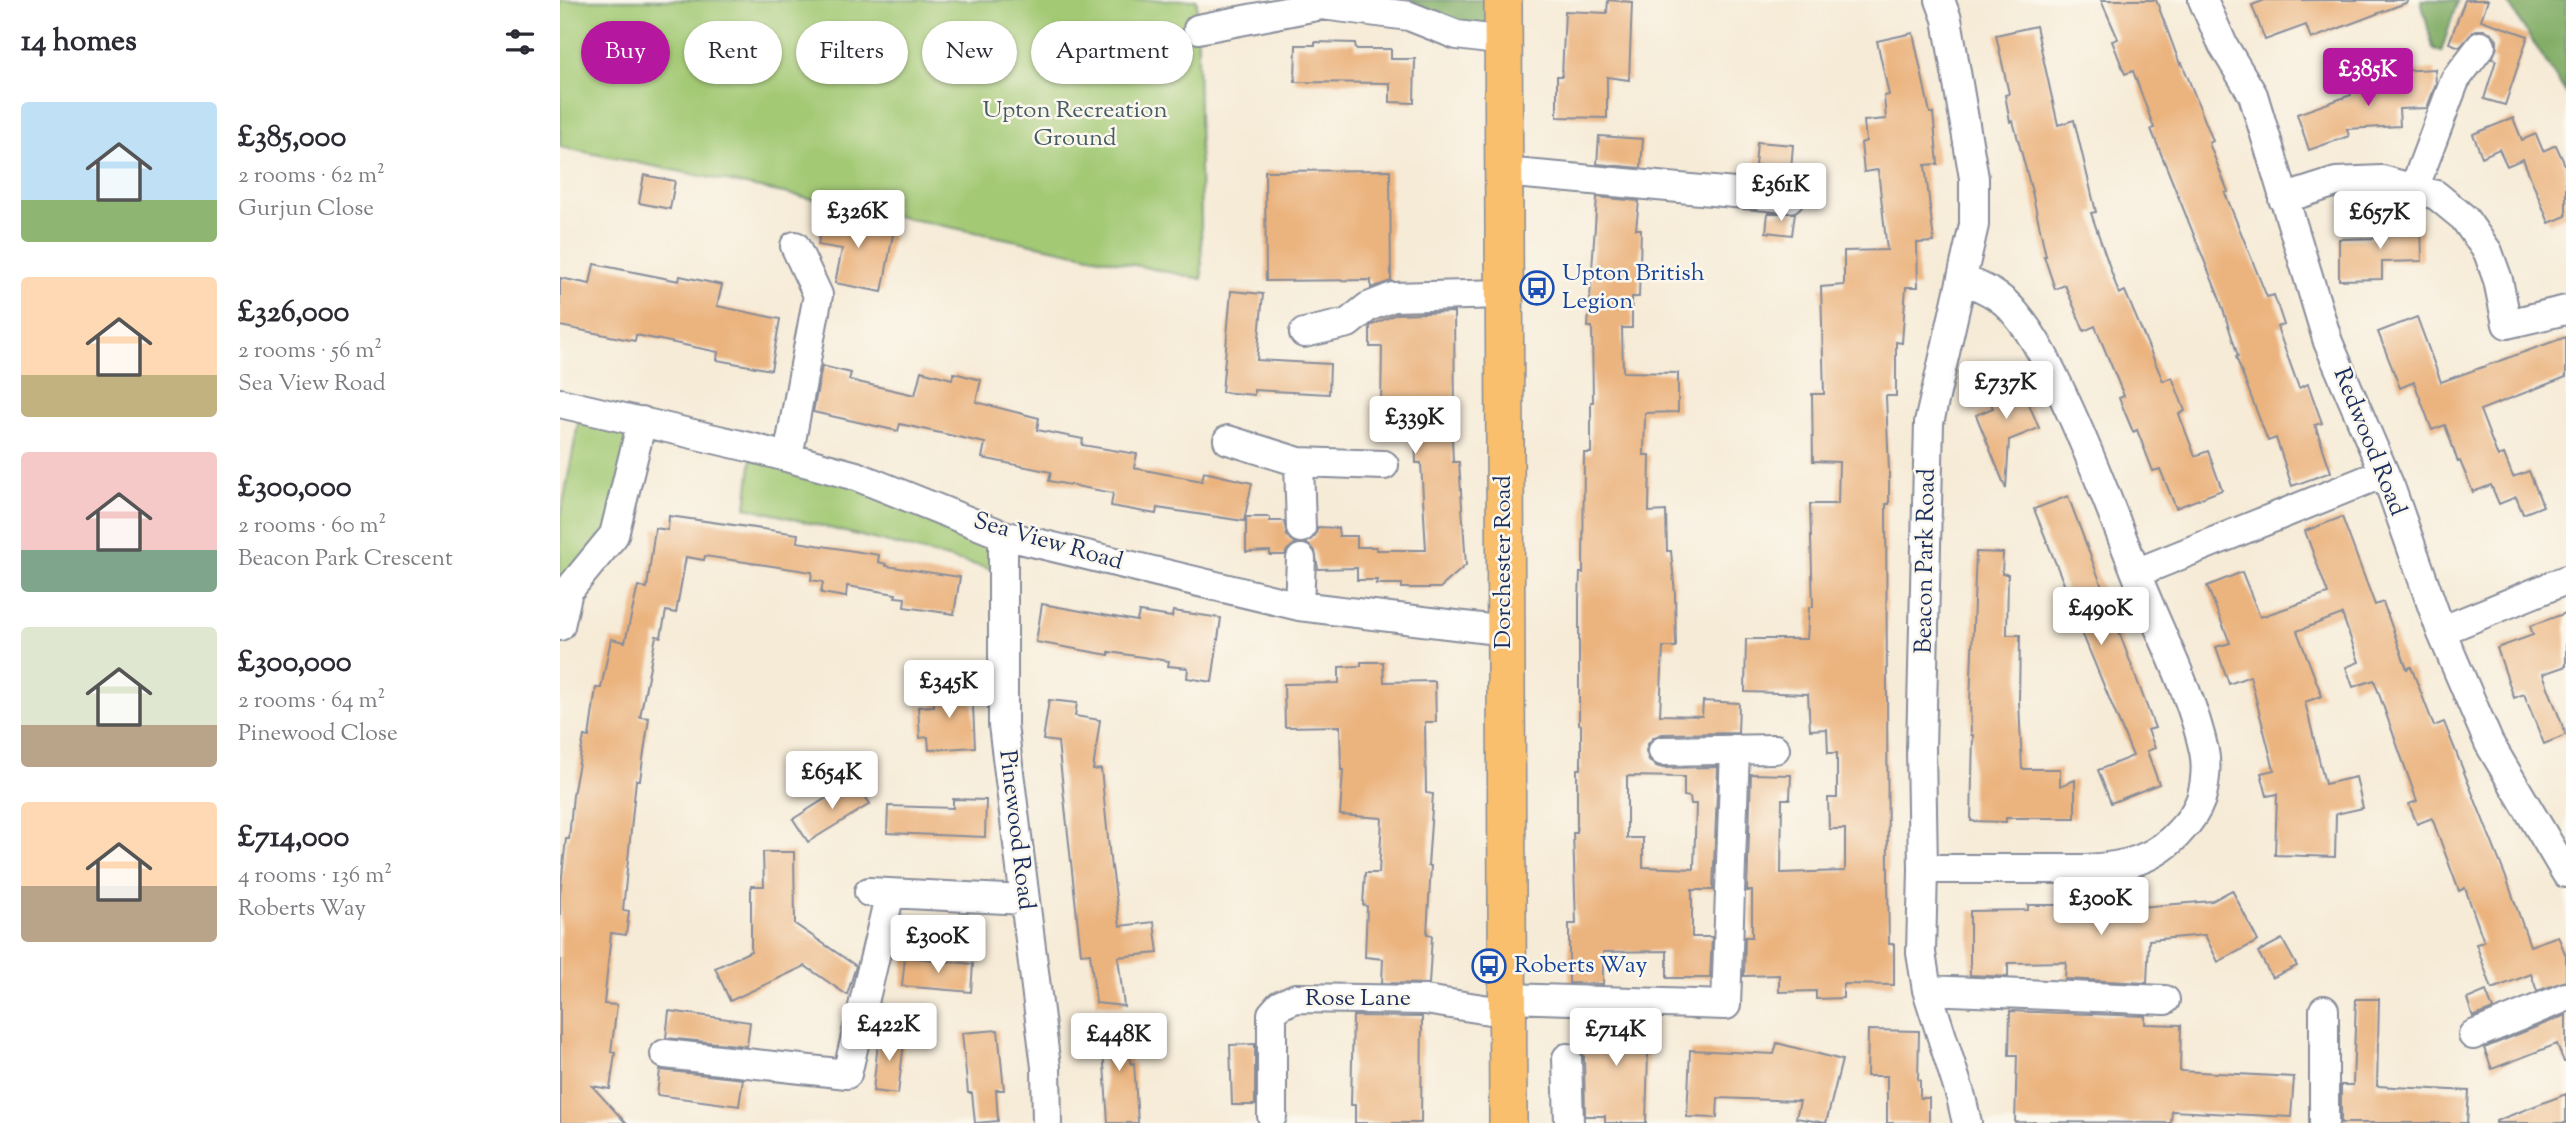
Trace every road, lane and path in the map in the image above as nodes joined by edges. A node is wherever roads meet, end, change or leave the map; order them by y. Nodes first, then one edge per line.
1 (1503, 0) edge
2 (1940, 0) edge
3 (2203, 0) edge
4 (1409, 8) edge
5 (1198, 29) dead end
6 (1504, 41) junction
7 (2481, 46) dead end
8 (1503, 172) junction
9 (2414, 189) junction
10 (1789, 198) dead end
11 (2283, 199) junction
12 (795, 246) dead end
13 (1963, 279) junction
14 (1503, 294) junction
15 (2566, 310) edge
16 (1304, 333) dead end
17 (560, 403) edge
18 (642, 421) junction
19 (1228, 440) dead end
20 (788, 457) junction
21 (1299, 462) junction
22 (1384, 465) dead end
23 (2384, 473) junction
24 (1301, 528) dead end
25 (1003, 535) junction
26 (1301, 559) dead end
27 (2136, 573) junction
28 (2566, 580) edge
29 (1299, 606) junction
30 (560, 626) edge
31 (1505, 631) junction
32 (2441, 631) junction
33 (1775, 748) dead end
34 (1735, 749) junction
35 (1663, 751) dead end
36 (2565, 868) edge
37 (1923, 869) junction
38 (1025, 900) junction
39 (1927, 990) junction
40 (2566, 997) edge
41 (2165, 1000) dead end
42 (1509, 1006) junction
43 (2324, 1010) dead end
44 (2473, 1035) dead end
45 (665, 1055) dead end
46 (1567, 1058) dead end
47 (1272, 1116) dead end
48 (1047, 1123) edge
49 (1508, 1123) edge
50 (1569, 1123) edge
51 (1967, 1123) edge
52 (2324, 1123) edge

1 - 6 main road, Dorchester Road
2 - 13 street, Beacon Park Road
3 - 11 street, Redwood Road
4 - 5 street
4 - 6 street
6 - 8 main road, Dorchester Road
7 - 9 street
8 - 10 street
8 - 14 main road, Dorchester Road
9 - 11 street
9 - 15 street
11 - 23 street, Redwood Road
12 - 20 street
13 - 27 street
13 - 37 street, Beacon Park Road
14 - 16 street
14 - 31 main road, Dorchester Road
17 - 18 street, Sea View Road
18 - 20 street, Sea View Road
18 - 30 street
19 - 21 street
20 - 25 street, Sea View Road
21 - 22 street
21 - 24 street
23 - 27 street
23 - 32 street, Redwood Road
25 - 29 street, Sea View Road
25 - 38 street, Pinewood Road
26 - 29 street
27 - 37 street
28 - 32 street
29 - 31 street, Sea View Road
31 - 42 main road, Dorchester Road
32 - 36 street, Redwood Road
33 - 34 street
34 - 35 street
34 - 42 street
37 - 39 street, Beacon Park Road
38 - 45 street
38 - 48 street, Pinewood Road
39 - 41 street
39 - 51 street, Beacon Park Road
40 - 44 street
42 - 47 street, Rose Lane
42 - 49 main road, Dorchester Road
43 - 52 street
46 - 50 street

